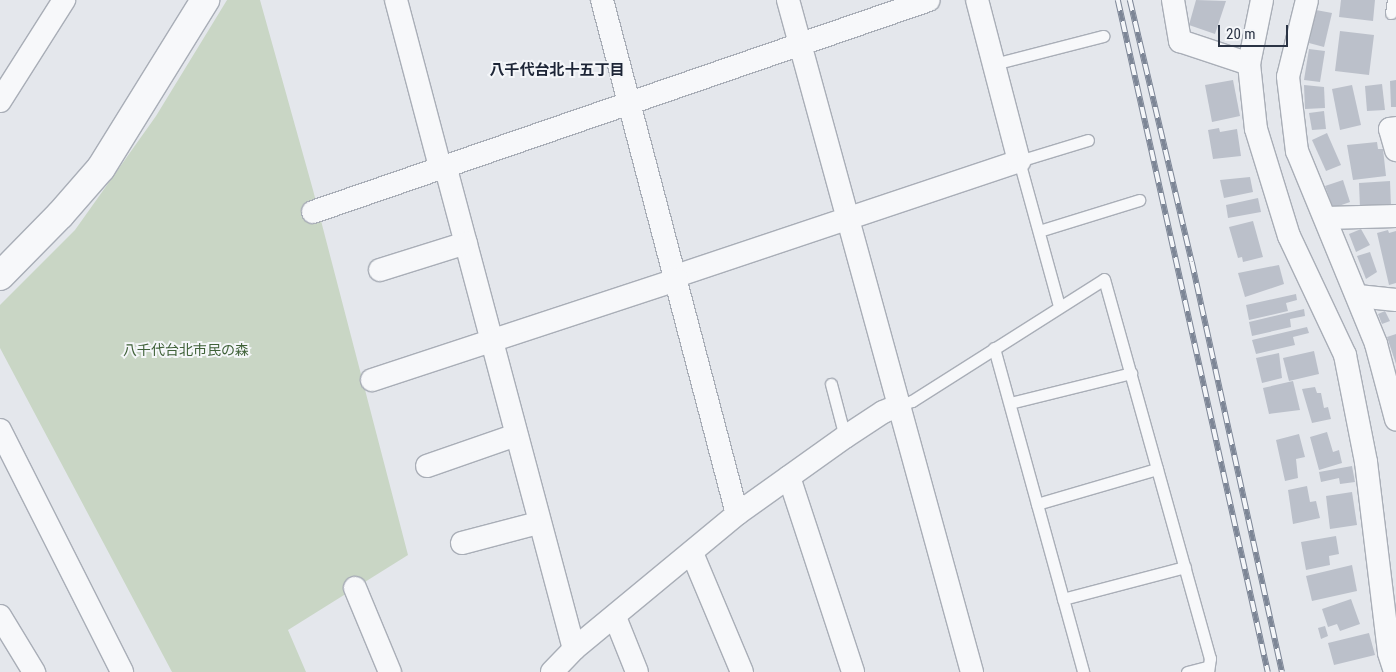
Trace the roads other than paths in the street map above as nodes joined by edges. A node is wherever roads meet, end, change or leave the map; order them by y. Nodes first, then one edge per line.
1 (64, 0) edge
2 (206, 0) edge
3 (396, 0) edge
4 (602, 0) edge
5 (788, 0) edge
6 (929, 0) edge
7 (977, 0) edge
8 (1173, 0) edge
9 (1262, 0) edge
10 (1307, 0) edge
11 (1393, 0) edge
12 (1391, 13) dead end
13 (1103, 36) dead end
14 (800, 43) junction
15 (994, 64) junction
16 (1248, 64) junction
17 (0, 101) edge
18 (629, 102) junction
19 (1396, 128) edge
20 (1088, 140) dead end
21 (1396, 150) edge
22 (1019, 161) junction
23 (442, 166) junction
24 (1139, 200) dead end
25 (313, 212) dead end
26 (1396, 216) edge
27 (848, 217) junction
28 (1327, 218) junction
29 (1040, 231) junction
30 (466, 243) junction
31 (380, 270) dead end
32 (0, 276) edge
33 (676, 278) junction
34 (1358, 296) junction
35 (1396, 300) edge
36 (1059, 306) junction
37 (492, 340) junction
38 (994, 348) junction
39 (1131, 373) junction
40 (372, 380) dead end
41 (831, 384) dead end
42 (1010, 403) junction
43 (898, 406) junction
44 (1396, 419) edge
45 (0, 430) edge
46 (516, 435) junction
47 (845, 437) junction
48 (427, 466) dead end
49 (1157, 469) junction
50 (789, 477) junction
51 (1037, 504) junction
52 (737, 514) junction
53 (538, 523) junction
54 (462, 543) dead end
55 (692, 553) junction
56 (1185, 567) junction
57 (355, 588) dead end
58 (1063, 599) junction
59 (0, 616) edge
60 (616, 617) junction
61 (574, 649) junction
62 (1207, 669) edge
63 (34, 672) edge
64 (122, 672) edge
65 (390, 672) edge
66 (552, 672) edge
67 (637, 672) edge
68 (742, 672) edge
69 (854, 672) edge
70 (972, 672) edge
71 (1083, 672) edge
72 (1187, 672) edge
73 (1395, 672) edge

1 - 17 street
2 - 32 street
3 - 23 street
4 - 18 street
5 - 14 street
6 - 14 street
7 - 15 street
8 - 16 street
9 - 16 street
10 - 28 street
11 - 12 lane
13 - 15 lane
14 - 18 street
14 - 27 street
15 - 22 street
16 - 73 street
18 - 23 street
18 - 33 street
19 - 21 street
20 - 22 lane
22 - 27 street
22 - 29 lane
23 - 25 street
23 - 30 street
24 - 29 lane
26 - 28 street
27 - 33 street
27 - 43 street
28 - 34 street
29 - 36 lane
30 - 31 street
30 - 37 street
33 - 37 street
33 - 52 street
34 - 35 street
34 - 44 street
36 - 38 lane
36 - 39 lane
37 - 40 street
37 - 46 street
38 - 42 lane
38 - 43 lane
39 - 42 lane
39 - 49 lane
41 - 47 lane
42 - 51 lane
43 - 47 street
43 - 70 street
45 - 64 street
46 - 48 street
46 - 53 street
47 - 50 street
49 - 51 lane
49 - 56 lane
50 - 52 street
50 - 69 street
51 - 58 lane
52 - 55 street
53 - 54 street
53 - 61 street
55 - 60 street
55 - 68 street
56 - 58 lane
56 - 62 lane
57 - 65 street
58 - 71 lane
59 - 63 street
60 - 61 street
60 - 67 street
61 - 66 street
62 - 72 lane

